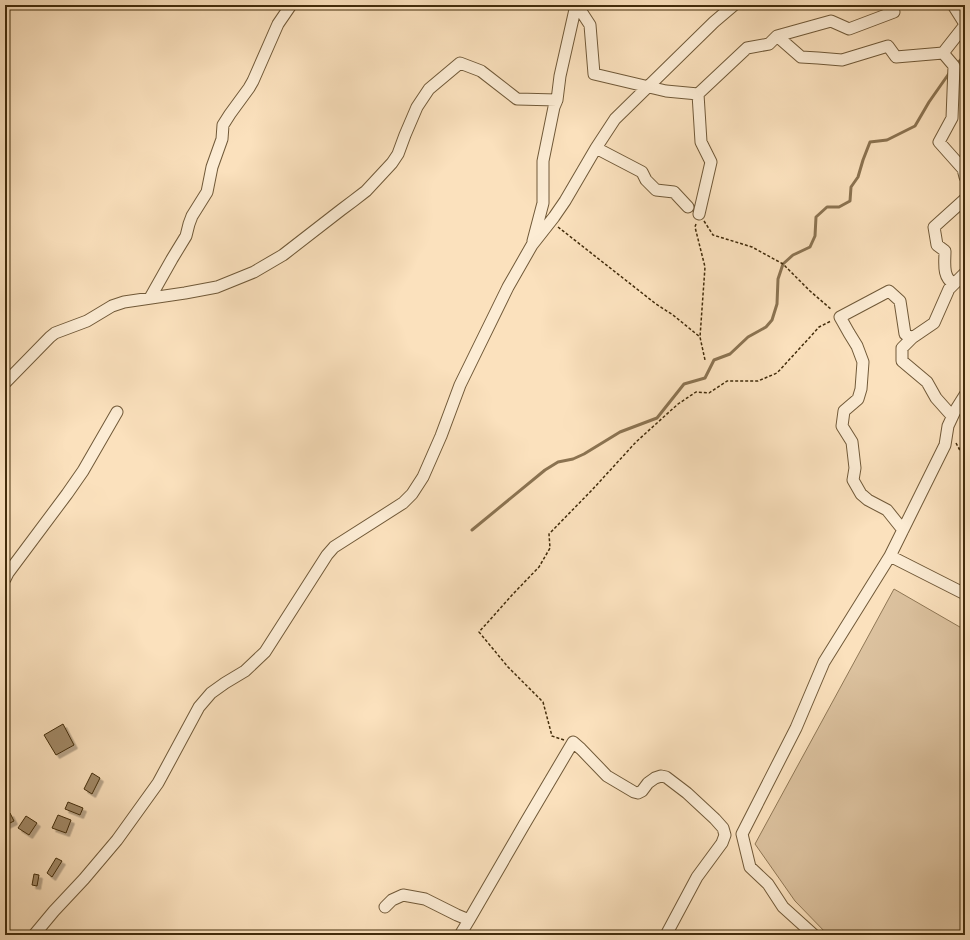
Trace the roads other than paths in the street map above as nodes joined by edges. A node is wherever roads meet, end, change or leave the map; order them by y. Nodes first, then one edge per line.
1 (291, 5) edge
2 (576, 5) edge
3 (734, 5) edge
4 (953, 5) edge
5 (894, 12) dead end
6 (965, 24) edge
7 (777, 36) junction
8 (943, 53) junction
9 (648, 86) junction
10 (698, 94) junction
11 (557, 100) junction
12 (596, 148) junction
13 (965, 176) edge
14 (965, 199) edge
15 (688, 207) dead end
16 (699, 214) road end
17 (532, 245) junction
18 (965, 273) edge
19 (954, 284) junction
20 (150, 298) junction
21 (912, 338) junction
22 (5, 383) edge
23 (965, 395) edge
24 (117, 412) dead end
25 (952, 416) junction
26 (903, 530) junction
27 (890, 556) junction
28 (5, 579) edge
29 (965, 594) edge
30 (742, 834) junction
31 (724, 835) junction
32 (385, 907) dead end
33 (469, 920) junction
34 (34, 935) edge
35 (460, 935) edge
36 (666, 935) edge
37 (814, 935) edge

1 - 20 street
2 - 9 street
2 - 11 street
3 - 9 street
4 - 6 street
5 - 7 street
6 - 8 street
7 - 8 street
7 - 10 street
8 - 13 street
9 - 10 street
9 - 12 street
10 - 16 street
11 - 17 street
11 - 20 street
12 - 15 street
12 - 17 street
14 - 19 street
17 - 34 street
18 - 19 street
19 - 21 street
20 - 22 street
21 - 25 street
21 - 26 street
23 - 25 street
24 - 28 street
25 - 26 street
26 - 27 street
27 - 29 street
27 - 30 street
30 - 31 street
30 - 37 street
31 - 33 street
31 - 36 street
32 - 33 street
33 - 35 street

